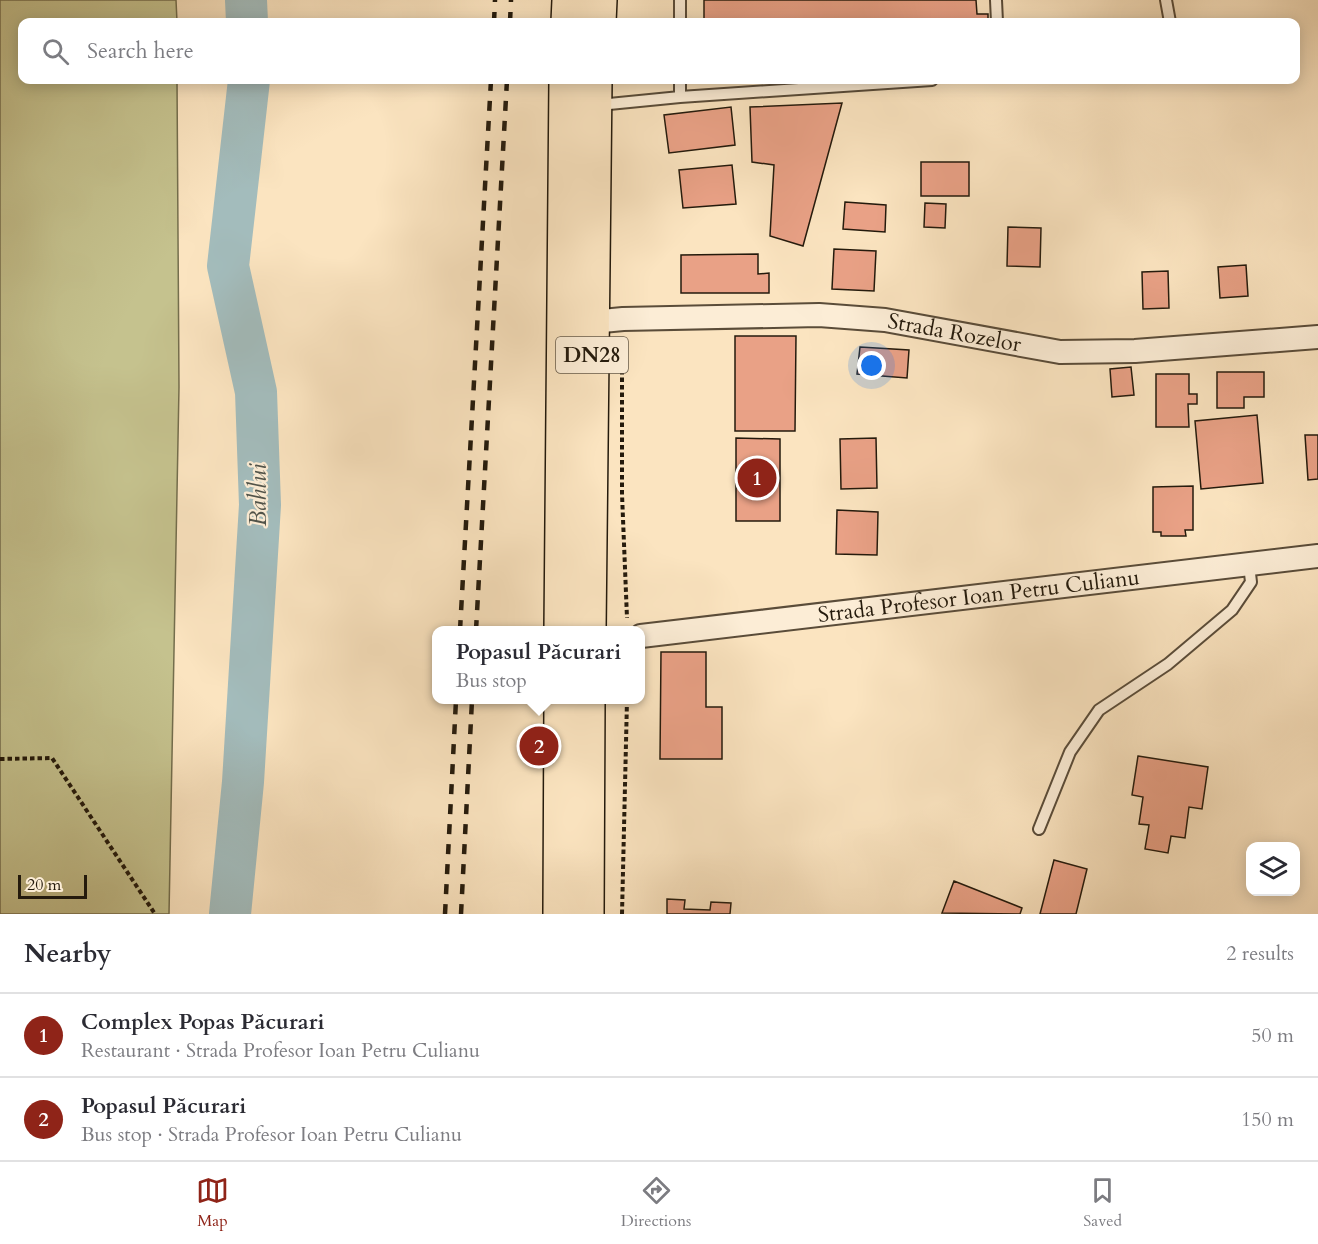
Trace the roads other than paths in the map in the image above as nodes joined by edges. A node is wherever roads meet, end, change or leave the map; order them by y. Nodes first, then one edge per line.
1 (569, 0) edge
2 (600, 0) edge
3 (680, 0) edge
4 (996, 0) edge
5 (1166, 0) edge
6 (568, 18) edge
7 (599, 18) edge
8 (680, 18) edge
9 (997, 18) edge
10 (1169, 18) edge
11 (567, 84) edge
12 (680, 84) edge
13 (873, 84) edge
14 (595, 92) edge
15 (680, 97) junction
16 (592, 322) junction
17 (1318, 337) edge
18 (1318, 556) edge
19 (1249, 565) junction
20 (561, 626) edge
21 (589, 626) edge
22 (645, 636) edge
23 (561, 704) edge
24 (588, 704) edge
25 (1039, 829) dead end
26 (560, 914) edge
27 (587, 914) edge

1 - 6 highway
2 - 7 highway
3 - 8 lane
4 - 9 lane
5 - 10 lane
11 - 20 highway, DN28
12 - 15 lane
13 - 15 lane
14 - 15 lane
14 - 16 highway, DN28
16 - 17 street, Strada Rozelor
16 - 21 highway, DN28
18 - 19 street, Strada Profesor Ioan Petru Culianu
19 - 22 street, Strada Profesor Ioan Petru Culianu
19 - 25 lane
23 - 26 highway
24 - 27 highway

